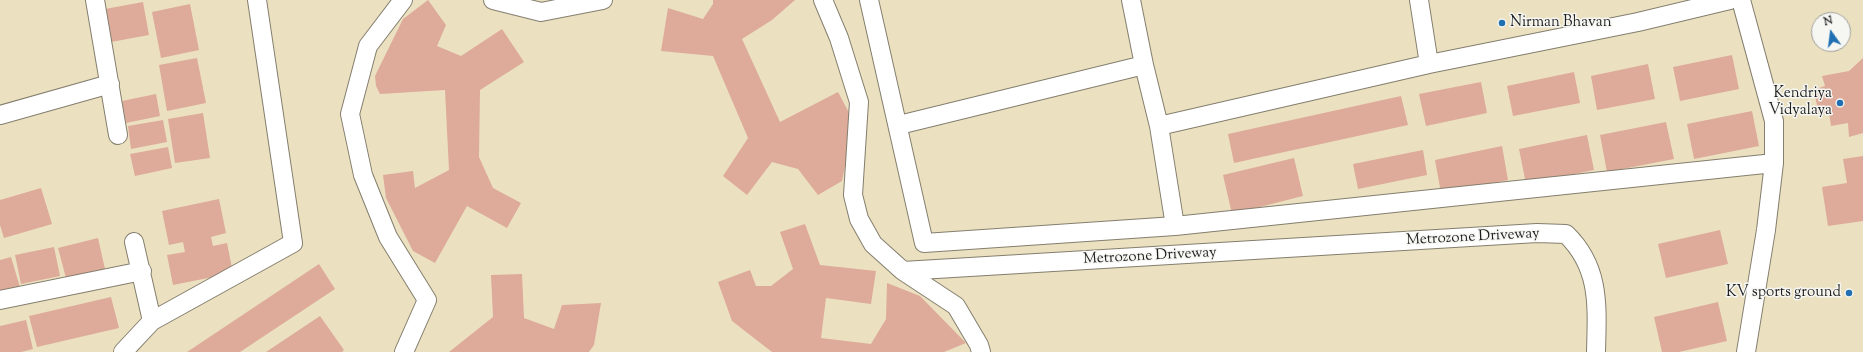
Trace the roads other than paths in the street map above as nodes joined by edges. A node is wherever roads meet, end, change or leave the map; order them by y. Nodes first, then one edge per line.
1 (94, 0) edge
2 (257, 0) edge
3 (403, 0) edge
4 (493, 0) edge
5 (603, 0) edge
6 (823, 0) edge
7 (869, 0) edge
8 (1131, 0) edge
9 (1419, 0) edge
10 (1730, 0) edge
11 (1741, 0) edge
12 (1430, 64) junction
13 (1144, 65) junction
14 (110, 84) junction
15 (0, 115) edge
16 (899, 125) junction
17 (1159, 126) junction
18 (118, 135) dead end
19 (1774, 163) junction
20 (1175, 226) junction
21 (134, 242) dead end
22 (142, 271) junction
23 (903, 272) junction
24 (0, 300) edge
25 (152, 321) junction
26 (123, 352) edge
27 (404, 352) edge
28 (981, 352) edge
29 (1596, 352) edge
30 (1746, 352) edge

1 - 14 street
2 - 25 street
3 - 27 street
4 - 5 street
6 - 23 street
7 - 16 street
8 - 13 street
9 - 12 street
10 - 12 street
11 - 19 street
12 - 17 street
13 - 16 street
13 - 17 street
14 - 15 street
14 - 18 street
16 - 20 street
17 - 20 street
19 - 20 street
19 - 30 street
21 - 22 street
22 - 24 street
22 - 25 street
23 - 28 street
23 - 29 street, Metrozone Driveway
25 - 26 street

